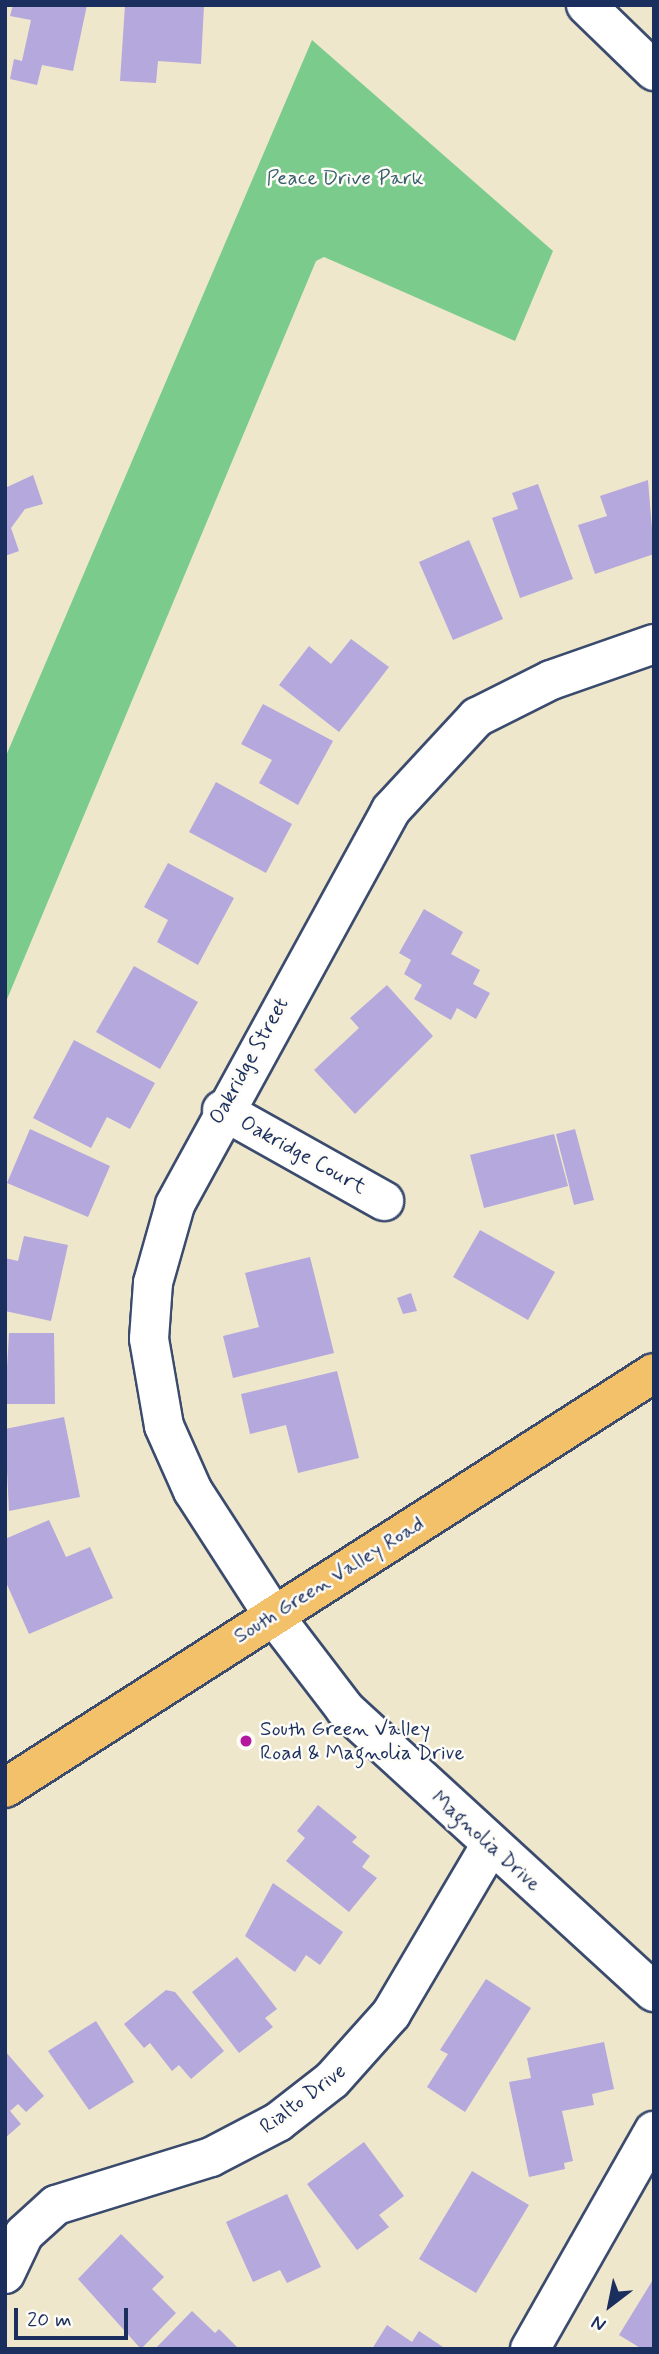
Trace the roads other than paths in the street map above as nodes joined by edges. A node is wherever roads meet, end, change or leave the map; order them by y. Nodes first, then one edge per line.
1 (586, 5) edge
2 (654, 71) edge
3 (654, 644) edge
4 (222, 1110) junction
5 (384, 1201) dead end
6 (654, 1373) edge
7 (274, 1616) junction
8 (5, 1788) edge
9 (490, 1846) junction
10 (654, 1992) edge
11 (654, 2131) edge
12 (5, 2274) edge
13 (530, 2349) edge

1 - 2 street
3 - 4 street, Oakridge Street
4 - 5 street, Oakridge Court
4 - 7 street, Oakridge Street
6 - 7 main road, South Green Valley Road
7 - 8 main road, South Green Valley Road
7 - 9 street, Magnolia Drive
9 - 10 street, Magnolia Drive
9 - 12 street, Rialto Drive
11 - 13 street

